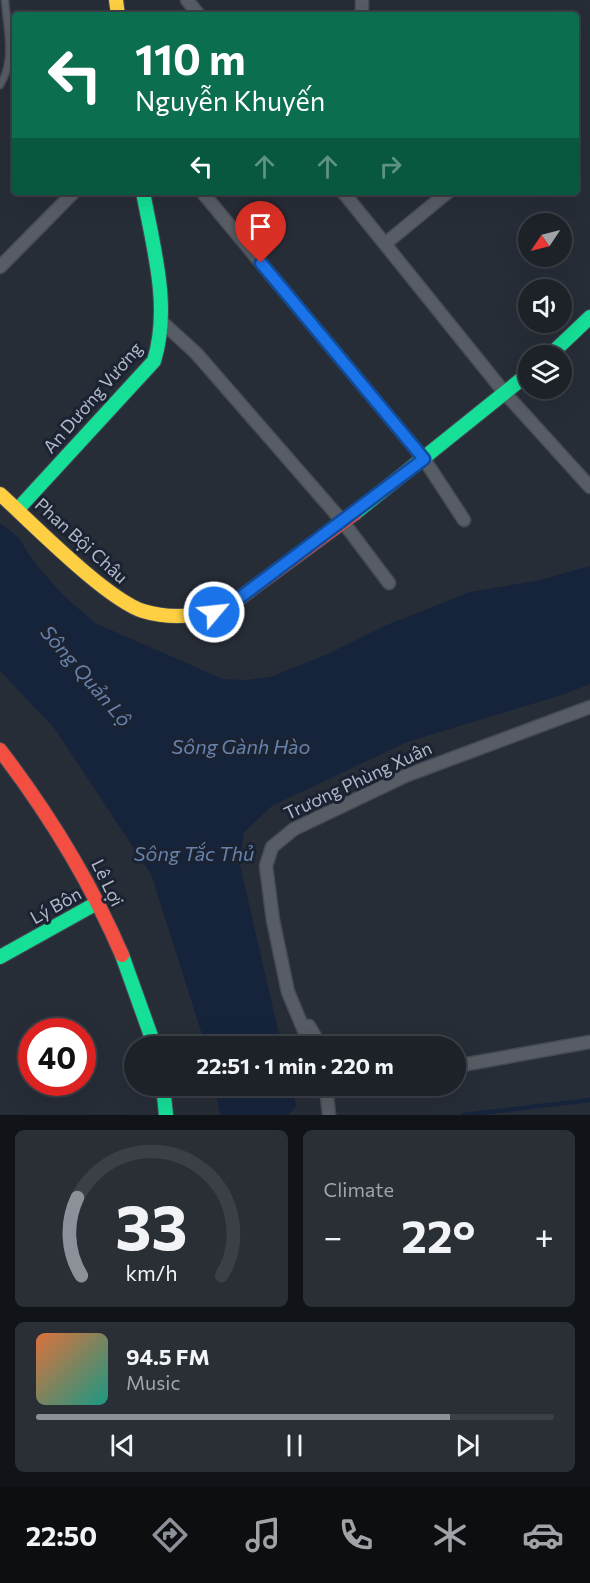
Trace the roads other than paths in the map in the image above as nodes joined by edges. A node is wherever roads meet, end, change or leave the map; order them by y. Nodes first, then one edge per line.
1 (5, 0) edge
2 (187, 0) edge
3 (3, 12) edge
4 (197, 12) edge
5 (0, 85) edge
6 (71, 195) edge
7 (143, 195) edge
8 (204, 195) edge
9 (346, 195) edge
10 (444, 195) edge
11 (386, 243) junction
12 (0, 267) edge
13 (590, 317) edge
14 (163, 323) junction
15 (561, 345) edge
16 (518, 382) edge
17 (504, 392) junction
18 (424, 459) junction
19 (590, 487) edge
20 (0, 494) edge
21 (18, 508) junction
22 (464, 520) dead end
23 (343, 522) junction
24 (389, 583) dead end
25 (590, 707) edge
26 (0, 750) edge
27 (97, 903) junction
28 (0, 957) edge
29 (299, 1017) junction
30 (151, 1036) edge
31 (307, 1036) edge
32 (315, 1036) edge
33 (590, 1042) edge
34 (466, 1064) edge
35 (164, 1096) edge
36 (327, 1096) edge
37 (166, 1115) edge
38 (329, 1115) edge

1 - 3 lane
2 - 4 street
3 - 5 lane
6 - 12 street
7 - 14 street, An Dương Vương
8 - 18 street
9 - 11 street
10 - 11 street
11 - 17 street
13 - 15 street
14 - 21 street, An Dương Vương
14 - 23 street
16 - 17 street, Phan Bội Châu
17 - 18 street, Phan Bội Châu
17 - 19 street
18 - 22 street
18 - 23 street, Phan Bội Châu
20 - 21 street, Phan Bội Châu
21 - 23 street, Phan Bội Châu
23 - 24 street
25 - 29 street, Trương Phùng Xuân
26 - 27 street, Lê Lợi
27 - 28 street, Lý Bôn
27 - 30 street, Lê Lợi
29 - 31 street, Trương Phùng Xuân
29 - 32 street
33 - 34 street
35 - 37 street
36 - 38 street

